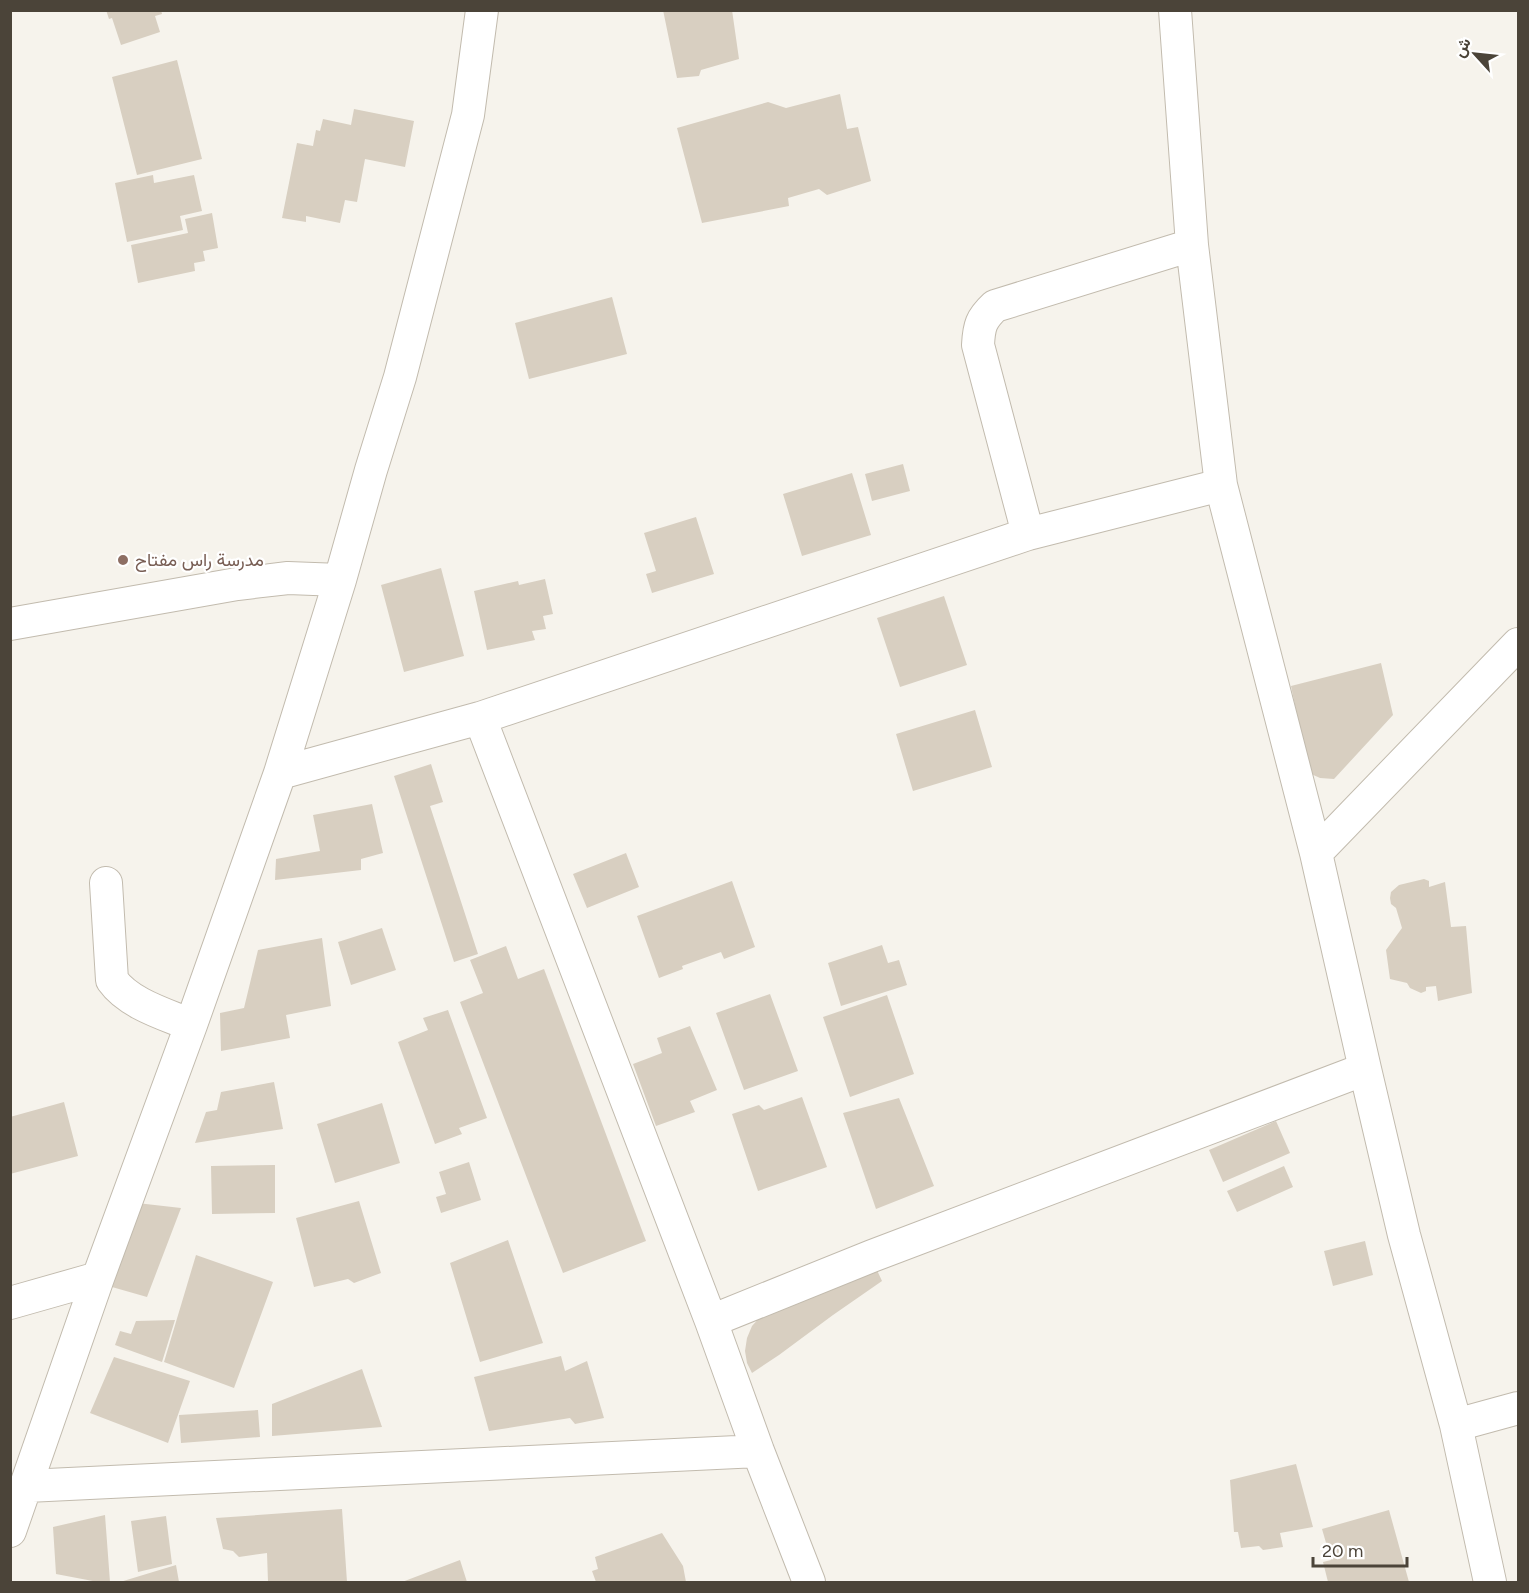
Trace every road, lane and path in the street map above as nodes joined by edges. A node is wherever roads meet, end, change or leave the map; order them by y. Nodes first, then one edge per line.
1 (482, 10) edge
2 (1175, 10) edge
3 (1192, 244) junction
4 (1221, 485) junction
5 (1028, 534) junction
6 (340, 580) junction
7 (10, 624) edge
8 (1518, 644) edge
9 (480, 718) junction
10 (280, 773) junction
11 (1316, 853) junction
12 (106, 883) dead end
13 (191, 1025) junction
14 (1365, 1069) junction
15 (98, 1278) junction
16 (10, 1303) edge
17 (711, 1320) junction
18 (1518, 1408) edge
19 (1456, 1425) junction
20 (758, 1451) junction
21 (27, 1486) junction
22 (10, 1531) edge
23 (809, 1582) edge
24 (1490, 1582) edge

1 - 6 street
2 - 3 street
3 - 4 street
3 - 5 street
4 - 5 street
4 - 11 street
5 - 9 street
6 - 7 street
6 - 10 street
8 - 11 street
9 - 10 street
9 - 17 street
10 - 13 street
11 - 14 street
12 - 13 street
13 - 15 street
14 - 17 street
14 - 19 street
15 - 16 street
15 - 21 street
17 - 20 street
18 - 19 street
19 - 24 street
20 - 21 street
20 - 23 street
21 - 22 street

